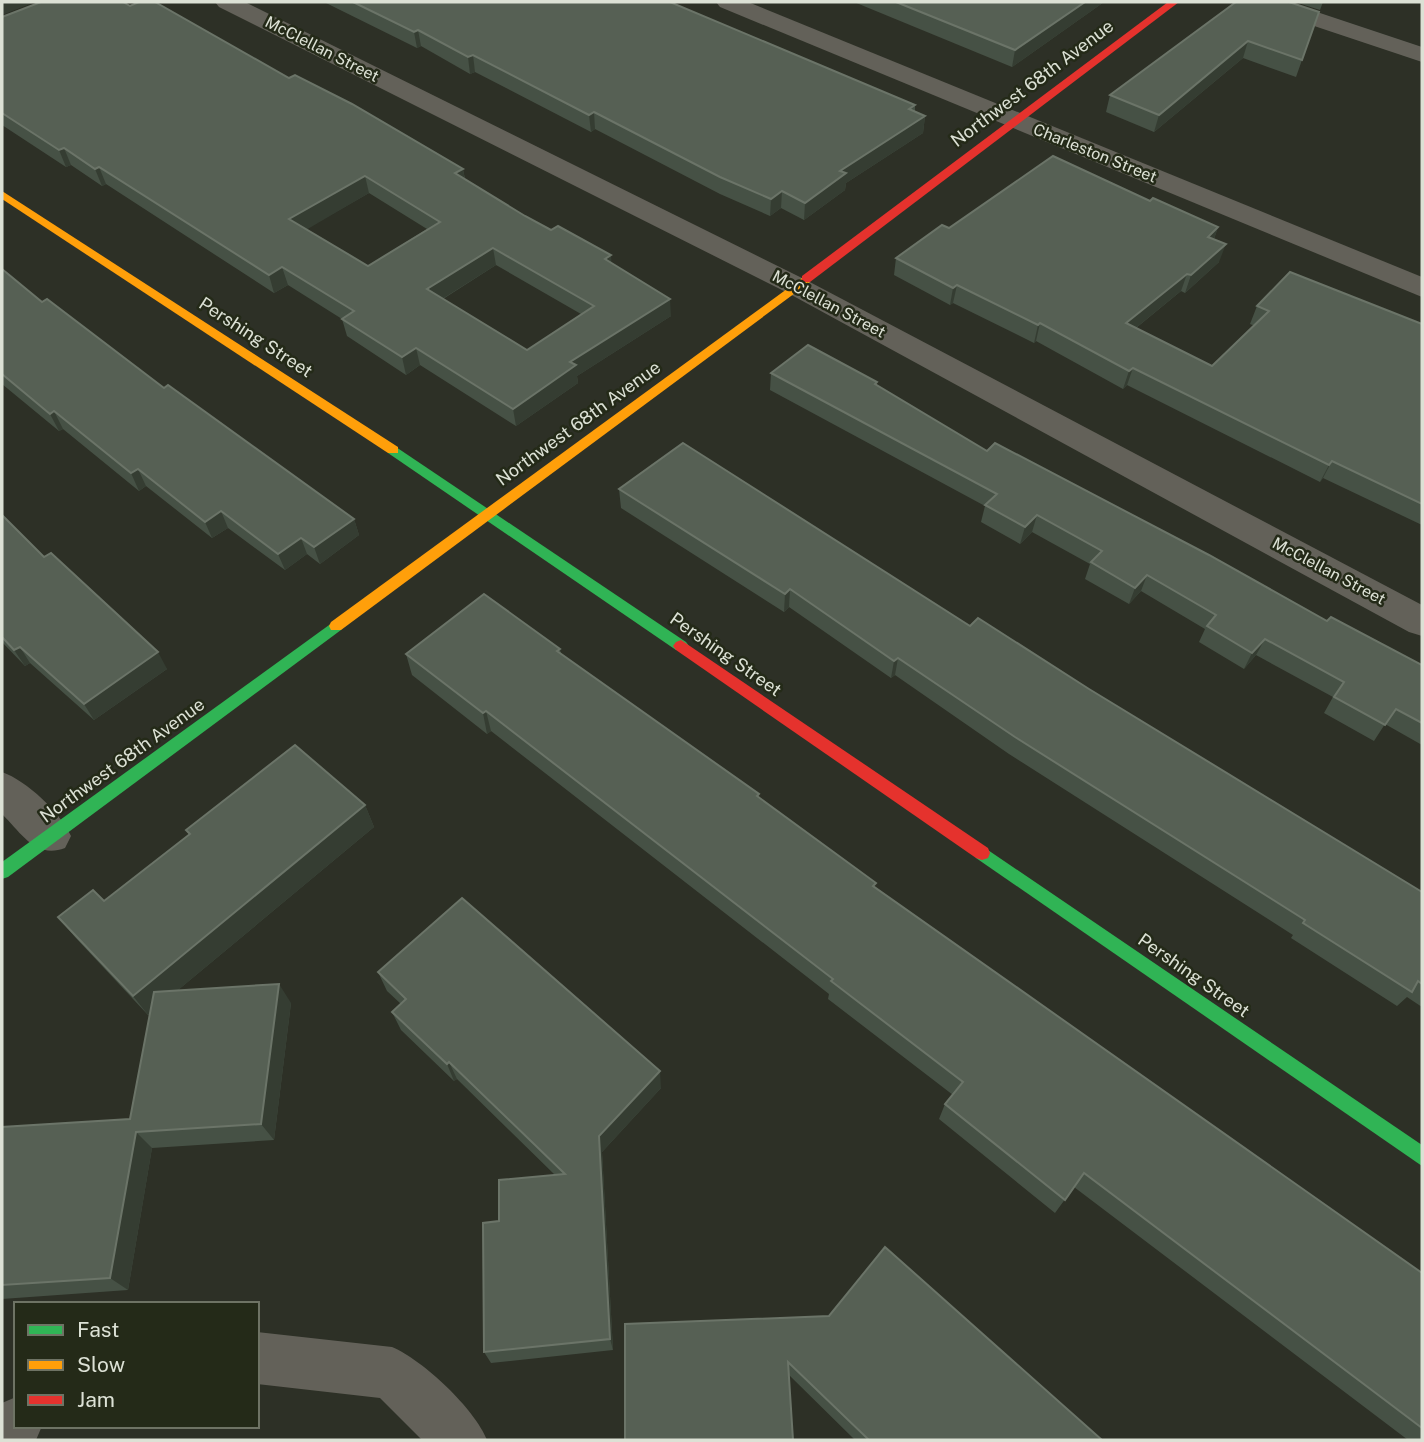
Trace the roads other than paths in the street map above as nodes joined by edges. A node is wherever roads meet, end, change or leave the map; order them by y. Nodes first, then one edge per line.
1 (228, 2) edge
2 (728, 2) edge
3 (1174, 2) edge
4 (1265, 2) edge
5 (1422, 55) edge
6 (1013, 119) junction
7 (2, 194) edge
8 (796, 286) junction
9 (1422, 288) edge
10 (488, 513) junction
11 (1422, 622) edge
12 (2, 789) edge
13 (51, 836) junction
14 (2, 872) edge
15 (1422, 1156) edge
16 (259, 1358) edge
17 (460, 1440) edge

1 - 8 street, McClellan Street
2 - 6 street, Charleston Street
3 - 6 street, Northwest 68th Avenue
4 - 5 street
6 - 8 street, Northwest 68th Avenue
6 - 9 street, Charleston Street
7 - 10 street, Pershing Street
8 - 10 street, Northwest 68th Avenue
8 - 11 street, McClellan Street
10 - 13 street, Northwest 68th Avenue
10 - 15 street, Pershing Street
12 - 13 street
13 - 14 street, Northwest 68th Avenue
16 - 17 street

